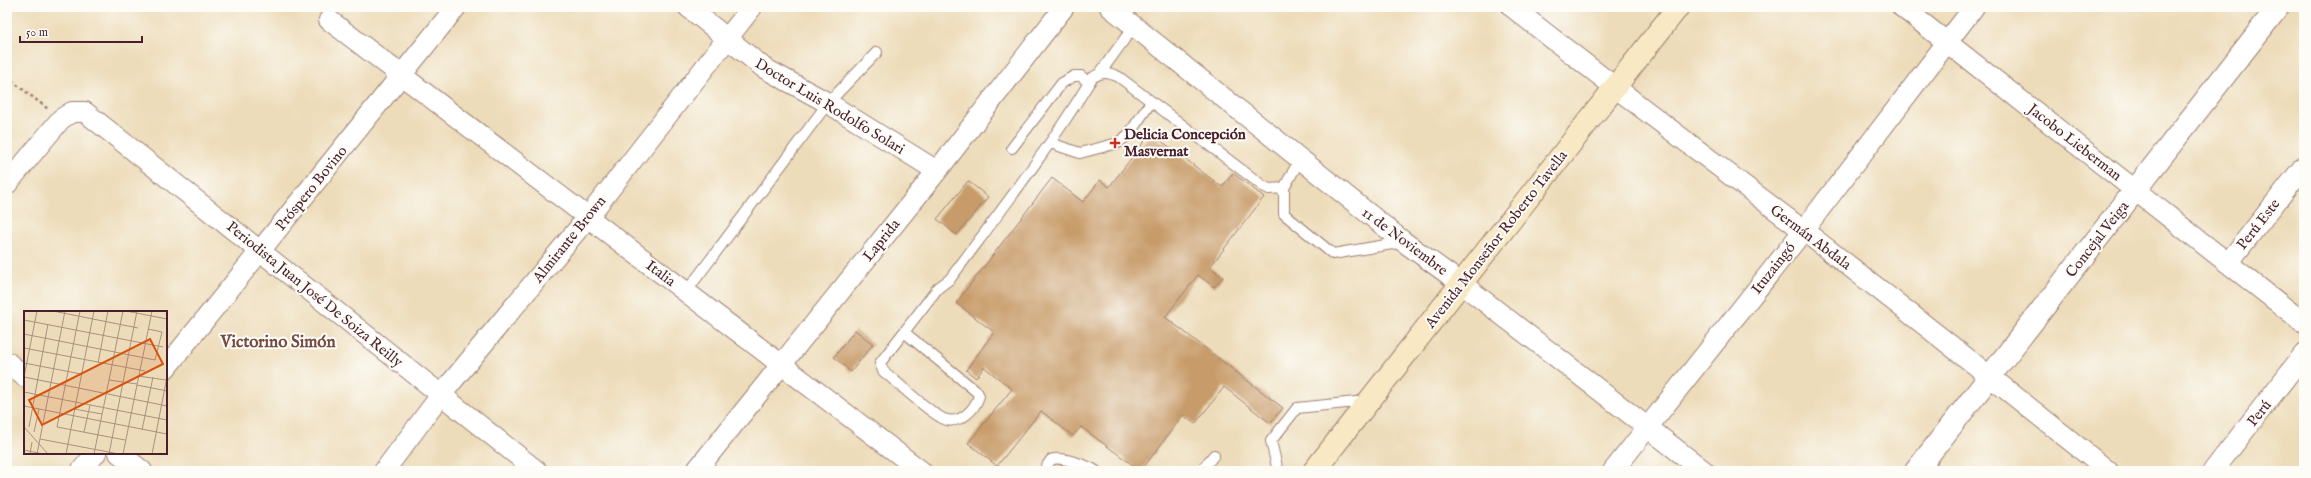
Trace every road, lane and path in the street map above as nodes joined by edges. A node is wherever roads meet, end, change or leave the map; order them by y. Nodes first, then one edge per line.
1 (456, 7) edge
2 (688, 7) edge
3 (752, 7) edge
4 (1064, 7) edge
5 (1110, 7) edge
6 (1512, 7) edge
7 (1678, 7) edge
8 (1902, 7) edge
9 (1974, 7) edge
10 (2278, 7) edge
11 (329, 20) dead end
12 (1134, 26) junction
13 (727, 39) junction
14 (1947, 41) junction
15 (877, 52) dead end
16 (1100, 73) junction
17 (402, 76) junction
18 (7, 78) edge
19 (1089, 83) junction
20 (1614, 88) junction
21 (1152, 102) junction
22 (828, 103) junction
23 (61, 119) junction
24 (1050, 143) junction
25 (1012, 148) dead end
26 (1300, 159) junction
27 (2304, 166) edge
28 (937, 171) junction
29 (7, 184) edge
30 (1284, 188) junction
31 (2134, 190) junction
32 (588, 217) junction
33 (1803, 231) junction
34 (1404, 242) junction
35 (261, 251) junction
36 (2228, 263) junction
37 (1462, 284) junction
38 (686, 292) junction
39 (2304, 323) edge
40 (904, 332) junction
41 (2304, 354) edge
42 (7, 362) edge
43 (780, 365) junction
44 (167, 367) edge
45 (24, 376) edge
46 (1990, 376) junction
47 (441, 395) junction
48 (1370, 400) junction
49 (1647, 427) junction
50 (95, 454) edge
51 (120, 454) edge
52 (1214, 455) dead end
53 (1316, 470) edge
54 (81, 471) edge
55 (142, 471) edge
56 (384, 471) edge
57 (537, 471) edge
58 (696, 471) edge
59 (921, 471) edge
60 (1044, 471) edge
61 (1096, 471) edge
62 (1201, 471) edge
63 (1278, 471) edge
64 (1613, 471) edge
65 (1704, 471) edge
66 (1916, 471) edge
67 (2108, 471) edge
68 (2214, 471) edge

1 - 17 street, Próspero Bovino
2 - 13 street, Doctor Luis Rodolfo Solari
3 - 13 street, Almirante Brown
4 - 28 street, Laprida
5 - 12 street, 11 de Noviembre
6 - 20 street, Germán Abdala
7 - 20 main road, Avenida Monseñor Roberto Tavella
8 - 14 street, Jacobo Lieberman
9 - 14 street, Ituzaingó
10 - 31 street, Concejal Veiga
11 - 17 street, Italia
12 - 16 lane
12 - 26 street, 11 de Noviembre
13 - 22 street, Doctor Luis Rodolfo Solari
13 - 32 street, Almirante Brown
14 - 31 street, Jacobo Lieberman
14 - 33 street, Ituzaingó
15 - 22 lane
16 - 19 lane
16 - 21 lane
17 - 32 street, Italia
17 - 35 street, Próspero Bovino
18 - 23 path
19 - 24 lane
19 - 25 lane
20 - 33 street, Germán Abdala
20 - 37 main road, Avenida Monseñor Roberto Tavella
21 - 24 lane
21 - 30 lane
22 - 28 street, Doctor Luis Rodolfo Solari
22 - 38 lane
23 - 29 street
23 - 35 street, Periodista Juan José De Soiza Reilly
24 - 40 lane
26 - 30 lane
26 - 34 street, 11 de Noviembre
27 - 36 street, Perú Este
28 - 43 street, Laprida
30 - 34 lane
31 - 36 street, Jacobo Lieberman
31 - 46 street, Concejal Veiga
32 - 38 street, Italia
32 - 47 street, Almirante Brown
33 - 46 street, Germán Abdala
33 - 49 street, Ituzaingó
34 - 37 street, 11 de Noviembre
35 - 44 street, Próspero Bovino
35 - 47 street, Periodista Juan José De Soiza Reilly
36 - 39 street, Jacobo Lieberman
37 - 48 main road, Avenida Monseñor Roberto Tavella
37 - 49 street, 11 de Noviembre
38 - 43 street, Italia
40 - 40 lane
41 - 68 street, Perú
42 - 45 street
43 - 58 street, Laprida
43 - 59 street, Italia
46 - 66 street, Concejal Veiga
46 - 67 street, Germán Abdala
47 - 56 street, Almirante Brown
47 - 57 street, Periodista Juan José De Soiza Reilly
48 - 53 main road, Avenida Monseñor Roberto Tavella
48 - 63 lane
49 - 64 street, Ituzaingó
49 - 65 street, 11 de Noviembre
50 - 54 street
51 - 55 street
52 - 62 lane
60 - 61 lane

